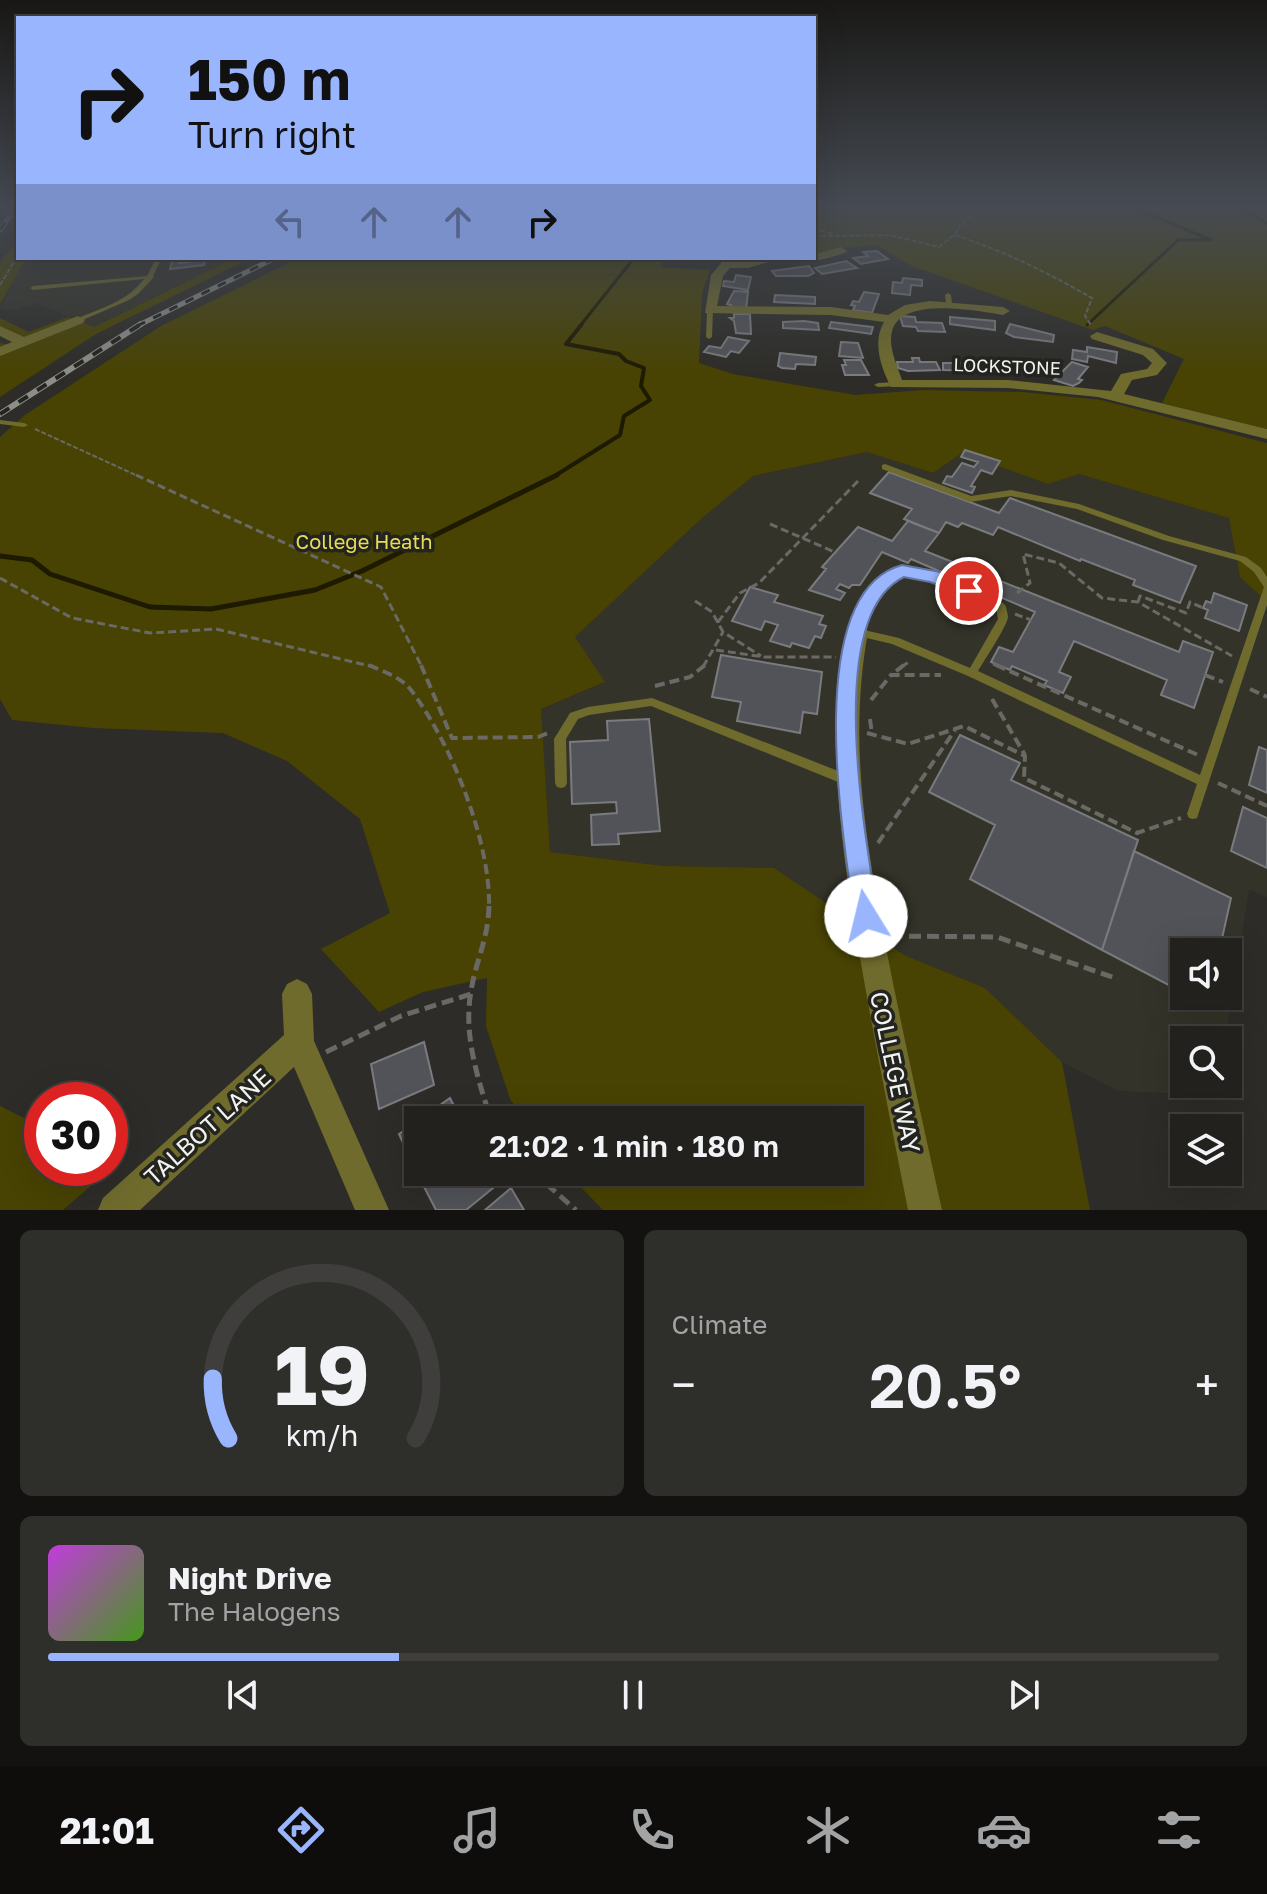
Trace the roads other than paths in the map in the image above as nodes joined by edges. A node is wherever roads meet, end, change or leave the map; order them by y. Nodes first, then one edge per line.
1 (157, 262) edge
2 (726, 262) edge
3 (151, 277) junction
4 (33, 288) dead end
5 (710, 310) junction
6 (1003, 311) dead end
7 (889, 319) junction
8 (78, 320) joint
9 (0, 330) edge
10 (1094, 331) road end
11 (709, 337) dead end
12 (22, 342) junction
13 (0, 352) edge
14 (896, 384) junction
15 (878, 385) dead end
16 (1116, 395) junction
17 (0, 422) edge
18 (24, 425) road end
19 (1267, 434) edge
20 (885, 467) dead end
21 (1262, 570) edge
22 (1267, 587) edge
23 (858, 632) junction
24 (972, 673) junction
25 (1203, 779) junction
26 (847, 780) junction
27 (561, 783) dead end
28 (1193, 814) road end
29 (297, 994) dead end
30 (303, 1051) junction
31 (115, 1210) edge
32 (372, 1210) edge
33 (925, 1210) edge

1 - 3 lane
2 - 5 street
3 - 4 lane
3 - 8 lane
5 - 7 street
5 - 11 lane
6 - 7 street
7 - 14 street
8 - 12 street
9 - 12 street
10 - 16 street
12 - 13 street
14 - 15 lane, LOCKSTONE
14 - 16 street, LOCKSTONE
16 - 19 street, LOCKSTONE
17 - 18 lane
20 - 21 lane
21 - 22 lane
22 - 25 lane
23 - 24 lane
23 - 24 lane
23 - 26 street, COLLEGE WAY
24 - 25 lane
25 - 28 lane
26 - 27 lane
26 - 33 street, COLLEGE WAY
29 - 30 street
30 - 31 street, TALBOT LANE
30 - 32 street

